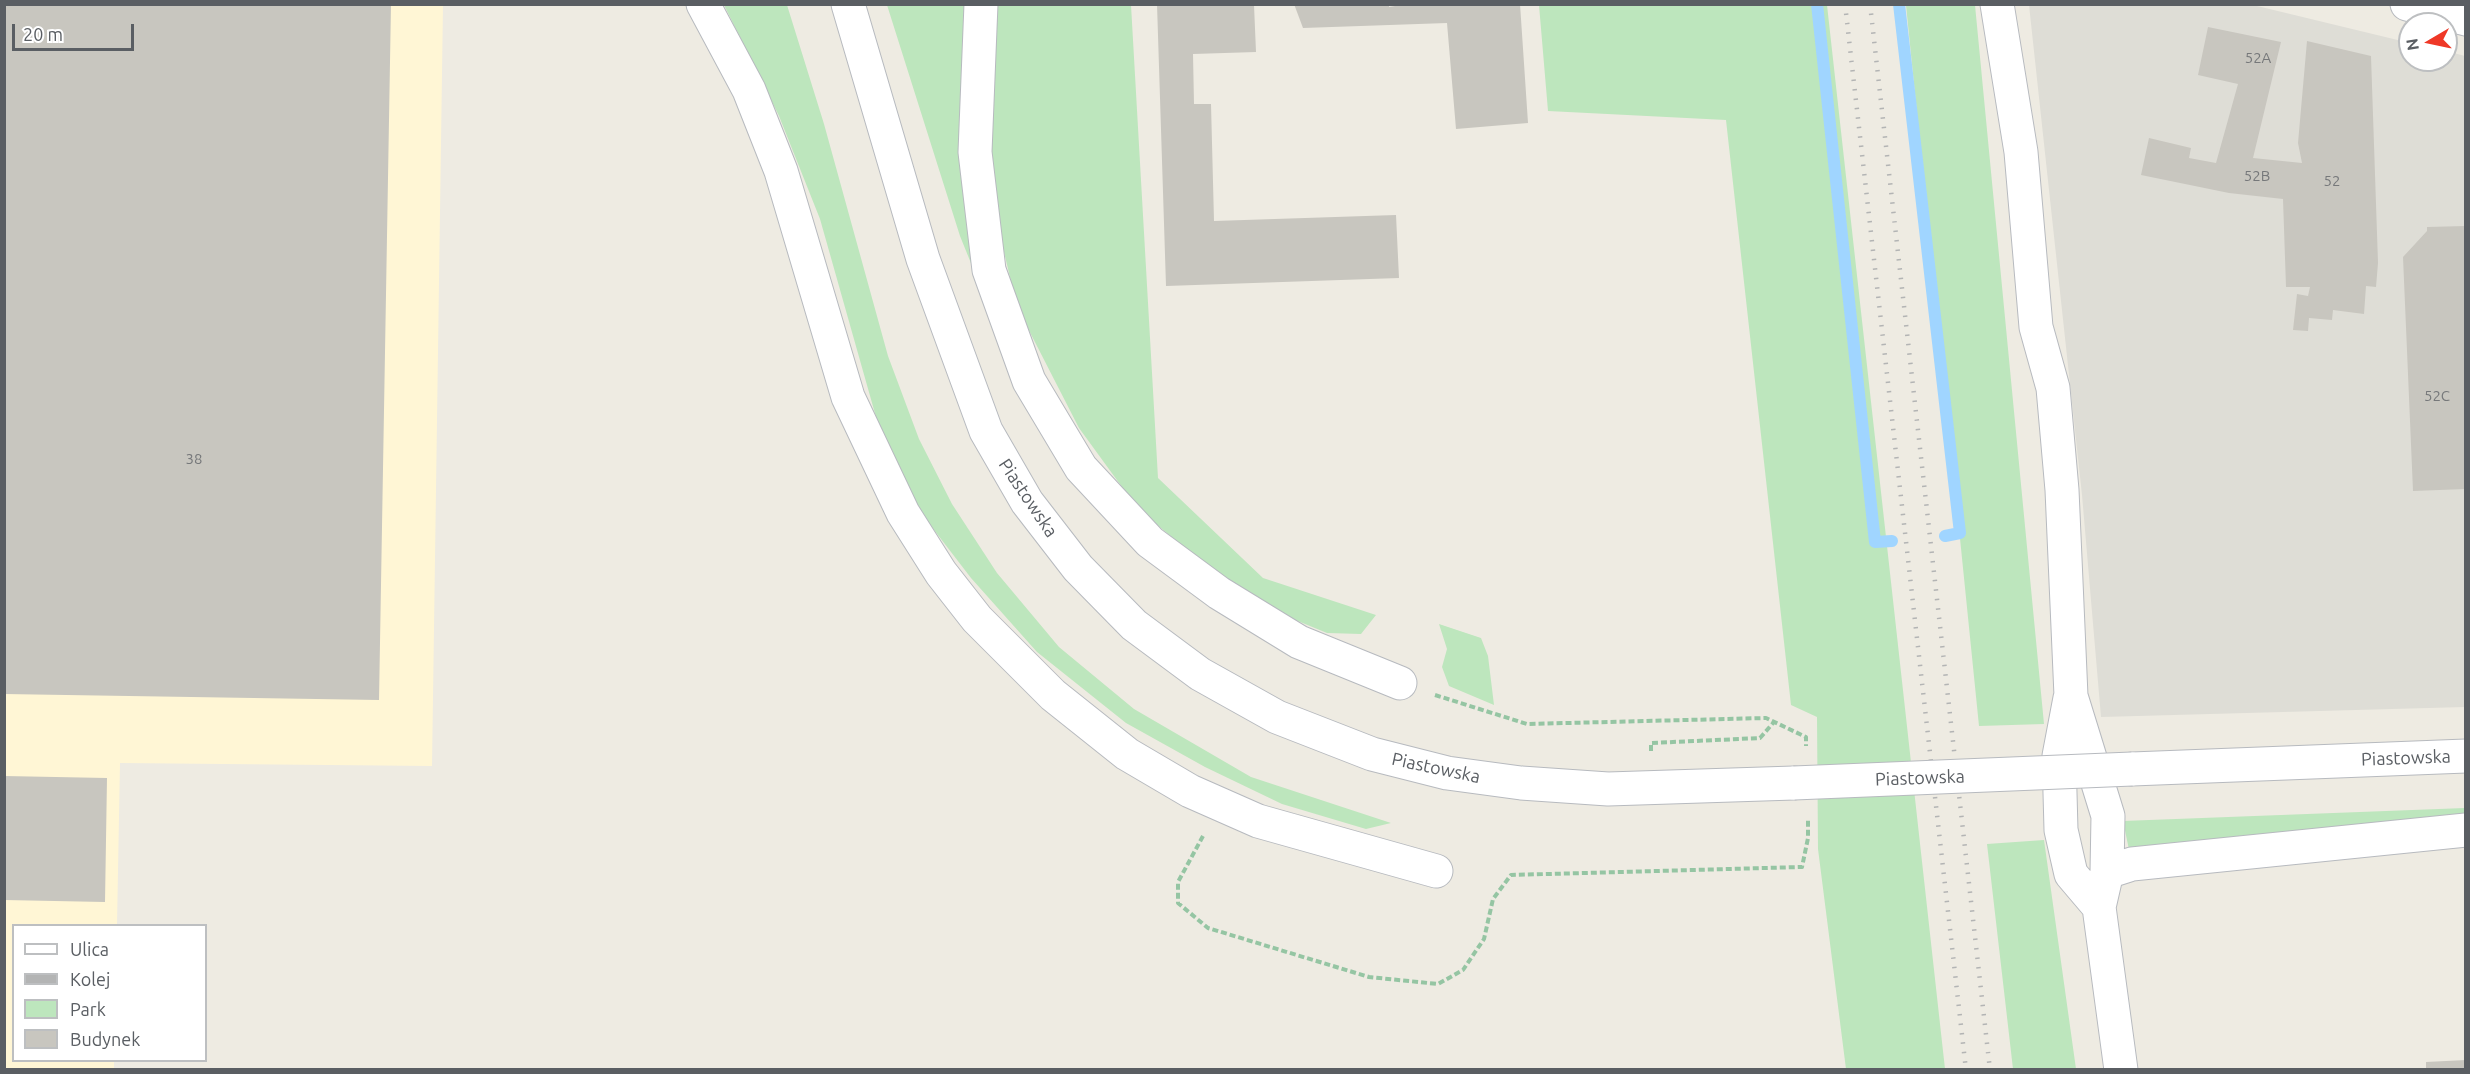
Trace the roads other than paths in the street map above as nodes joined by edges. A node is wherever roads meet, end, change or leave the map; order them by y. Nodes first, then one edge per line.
1 (703, 4) edge
2 (848, 4) edge
3 (981, 4) edge
4 (1998, 4) edge
5 (2407, 4) edge
6 (2466, 19) edge
7 (1400, 683) road end
8 (2071, 696) junction
9 (2466, 756) edge
10 (2466, 830) edge
11 (1436, 871) dead end
12 (2107, 872) junction
13 (2099, 907) junction
14 (2121, 1070) edge

1 - 11 street
2 - 9 street, Piastowska, bridge
3 - 7 street
4 - 8 street
5 - 6 street
8 - 12 street
8 - 13 street
10 - 12 street
12 - 13 street
13 - 14 street

